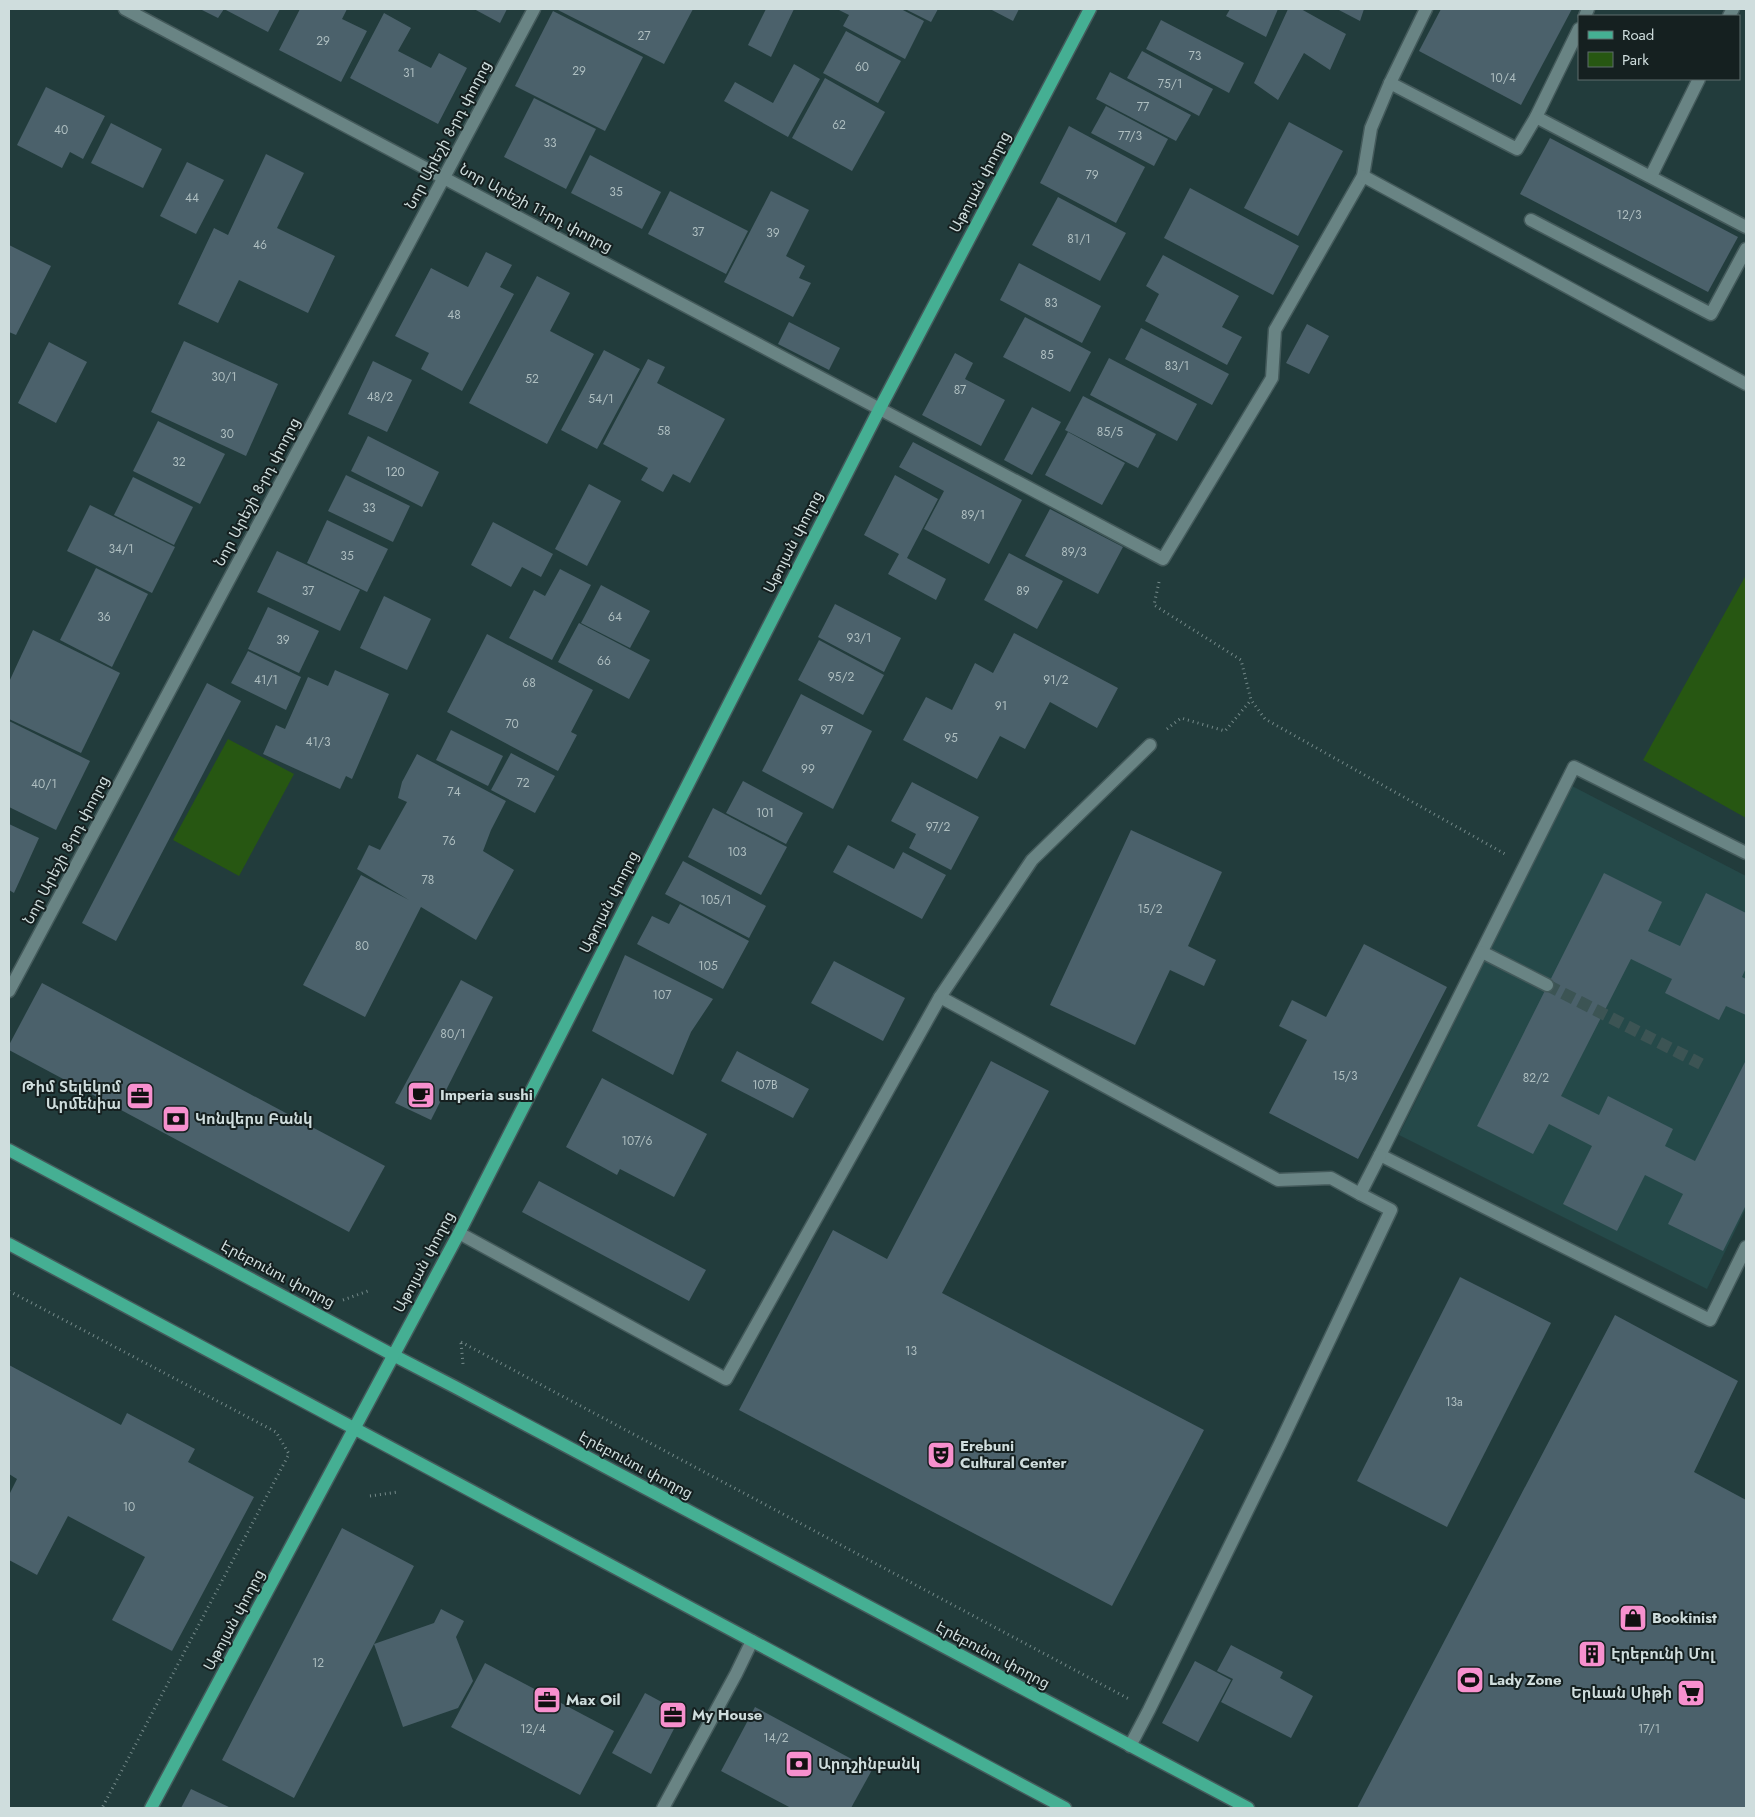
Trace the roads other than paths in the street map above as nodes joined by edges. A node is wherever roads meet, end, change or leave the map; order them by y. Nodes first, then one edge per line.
1 (125, 9) edge
2 (534, 9) edge
3 (1090, 9) edge
4 (1426, 9) edge
5 (1578, 30) edge
6 (1699, 80) edge
7 (1390, 82) junction
8 (1536, 117) junction
9 (1363, 176) junction
10 (1651, 176) junction
11 (444, 178) junction
12 (1530, 220) dead end
13 (1746, 227) edge
14 (1746, 249) edge
15 (1746, 384) edge
16 (880, 408) junction
17 (1150, 744) road end
18 (1746, 853) edge
19 (1482, 952) junction
20 (1547, 985) tunnel mouth
21 (9, 991) edge
22 (940, 997) junction
23 (9, 1150) edge
24 (1380, 1155) junction
25 (1360, 1194) junction
26 (459, 1232) junction
27 (9, 1244) edge
28 (1746, 1247) edge
29 (393, 1356) junction
30 (354, 1430) junction
31 (752, 1640) junction
32 (1130, 1746) junction
33 (1241, 1807) edge
34 (151, 1808) edge
35 (662, 1808) edge
36 (1065, 1808) edge

1 - 11 street, Նոր Արեշի 11-րդ փողոց
2 - 11 street, Նոր Արեշի 8-րդ փողոց
3 - 16 main road, Աթոյան փողոց
4 - 7 street
5 - 8 street
6 - 10 street
7 - 8 street
7 - 9 street
8 - 10 street
9 - 15 street
9 - 16 street, Նոր Արեշի 11-րդ փողոց
10 - 13 street
11 - 16 street, Նոր Արեշի 11-րդ փողոց
11 - 21 street, Նոր Արեշի 8-րդ փողոց
12 - 14 street
16 - 26 main road, Աթոյան փողոց
17 - 22 street
18 - 19 street
19 - 20 street
19 - 24 street
22 - 25 street
22 - 26 street
23 - 29 main road, Էրեբունու փողոց
24 - 25 street
24 - 28 street
25 - 32 street
26 - 29 main road, Աթոյան փողոց
27 - 30 main road
29 - 30 main road, Աթոյան փողոց
29 - 32 main road, Էրեբունու փողոց
30 - 31 main road
30 - 34 main road, Աթոյան փողոց
31 - 35 street
31 - 36 main road
32 - 33 main road, Էրեբունու փողոց

